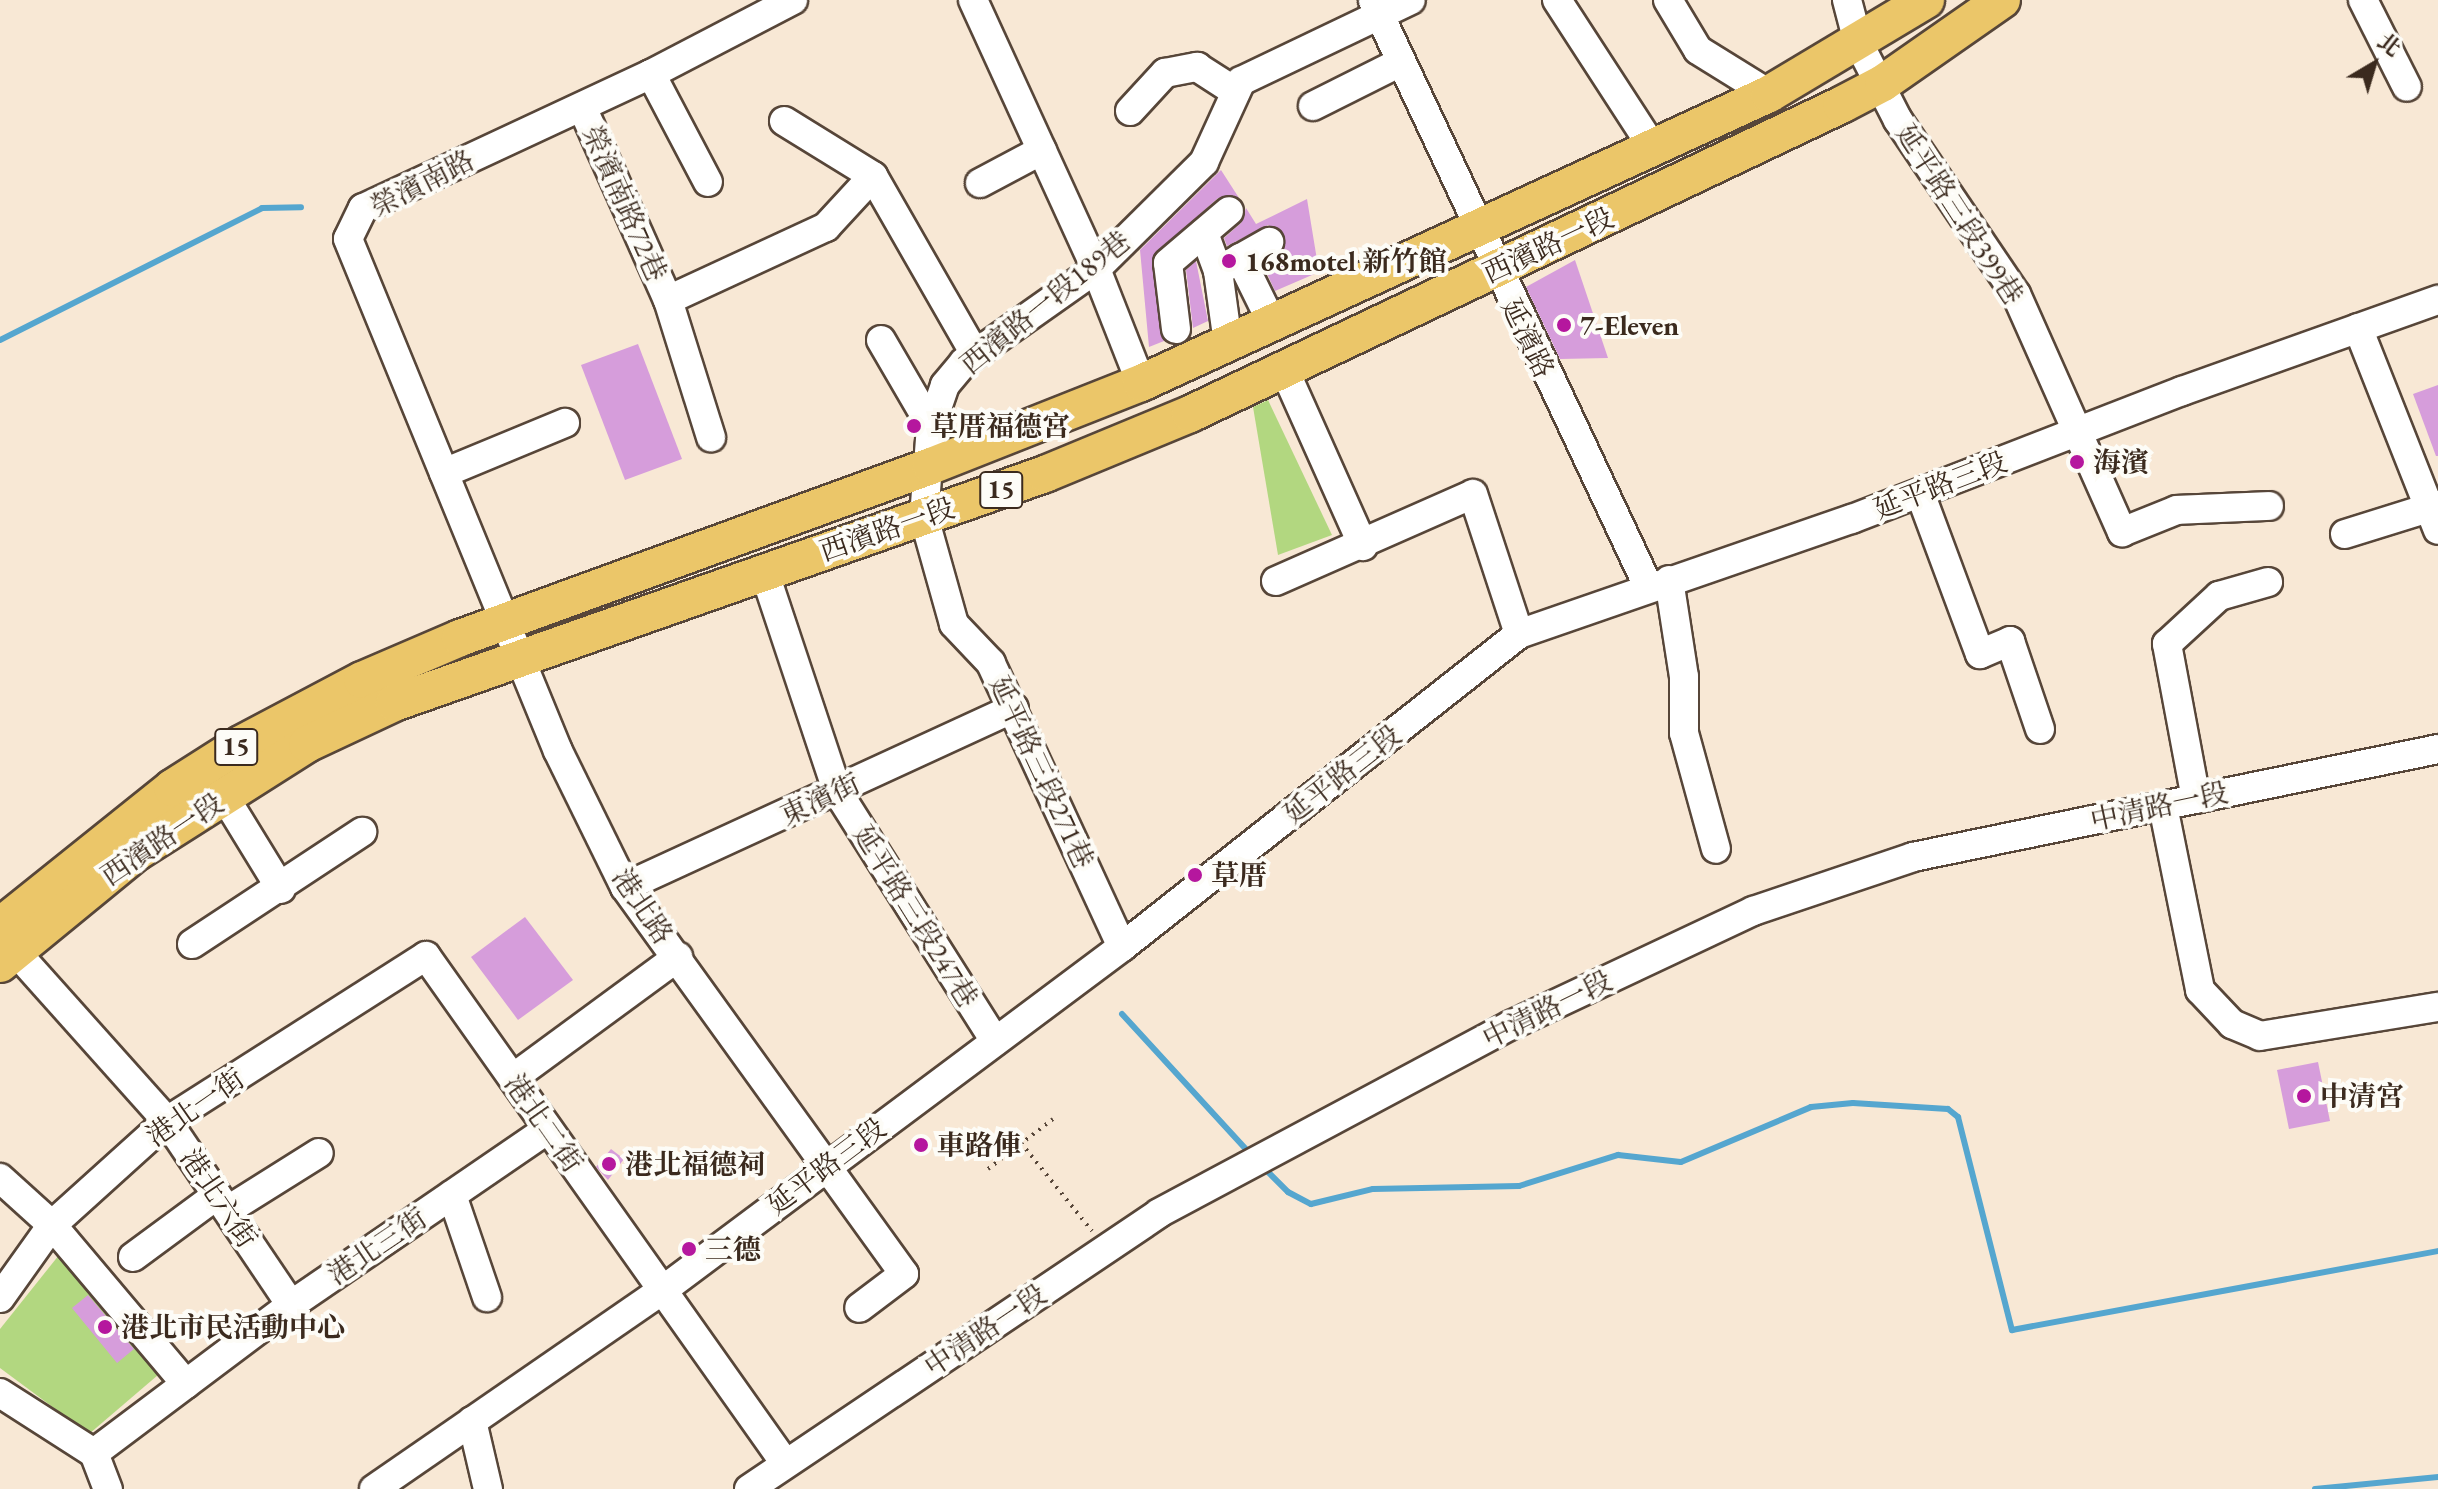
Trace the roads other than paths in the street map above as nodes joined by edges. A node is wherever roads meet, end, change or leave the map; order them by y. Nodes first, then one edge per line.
1 (793, 0) edge
2 (973, 0) edge
3 (1411, 0) edge
4 (1557, 0) edge
5 (1668, 0) edge
6 (1847, 0) edge
7 (1926, 0) edge
8 (2002, 0) edge
9 (2363, 0) edge
10 (1376, 8) edge
11 (1858, 42) junction
12 (1401, 62) junction
13 (651, 74) junction
14 (1883, 83) junction
15 (2407, 87) dead end
16 (1236, 92) junction
17 (1769, 94) junction
18 (1313, 106) dead end
19 (582, 107) junction
20 (1130, 111) dead end
21 (784, 121) dead end
22 (1651, 145) junction
23 (1042, 150) junction
24 (873, 176) junction
25 (708, 182) dead end
26 (980, 183) dead end
27 (1229, 211) dead end
28 (1479, 228) junction
29 (1204, 233) junction
30 (1269, 242) dead end
31 (1229, 265) junction
32 (1096, 269) junction
33 (1495, 269) junction
34 (668, 300) junction
35 (2438, 300) edge
36 (1272, 323) junction
37 (2358, 328) junction
38 (1176, 329) dead end
39 (881, 340) dead end
40 (1228, 343) junction
41 (975, 354) junction
42 (1284, 369) junction
43 (1141, 383) junction
44 (565, 423) dead end
45 (931, 426) junction
46 (2075, 432) junction
47 (711, 437) dead end
48 (931, 466) junction
49 (444, 473) junction
50 (1920, 493) junction
51 (2269, 506) dead end
52 (2436, 514) edge
53 (924, 517) junction
54 (2345, 534) dead end
55 (1363, 546) junction
56 (764, 571) junction
57 (1276, 581) dead end
58 (2268, 582) dead end
59 (1659, 583) junction
60 (505, 621) junction
61 (1519, 634) junction
62 (522, 655) junction
63 (1014, 708) junction
64 (2040, 729) dead end
65 (2438, 749) edge
66 (837, 791) junction
67 (224, 796) junction
68 (2196, 799) junction
69 (2163, 806) junction
70 (362, 832) dead end
71 (1716, 849) dead end
72 (625, 887) junction
73 (281, 889) junction
74 (192, 944) dead end
75 (5, 947) edge
76 (1122, 947) junction
77 (426, 956) joint
78 (678, 957) junction
79 (2438, 1007) edge
80 (995, 1041) junction
81 (513, 1078) junction
82 (167, 1121) junction
83 (548, 1129) junction
84 (319, 1153) dead end
85 (825, 1167) junction
86 (0, 1178) edge
87 (452, 1195) junction
88 (222, 1202) junction
89 (52, 1225) junction
90 (133, 1257) dead end
91 (663, 1290) junction
92 (487, 1297) dead end
93 (0, 1298) edge
94 (291, 1305) junction
95 (859, 1308) dead end
96 (186, 1384) junction
97 (0, 1393) edge
98 (472, 1421) junction
99 (94, 1453) junction
100 (785, 1463) junction
101 (108, 1489) edge
102 (374, 1489) edge
103 (488, 1489) edge
104 (749, 1489) edge

1 - 13 street, 榮濱南路
2 - 23 street
3 - 10 street, 西濱路一段189巷
4 - 22 street
5 - 17 street
6 - 11 street, 延平路三段399巷
7 - 11 main road, 西濱路一段 / 15
8 - 14 main road, 西濱路一段 / 15
9 - 15 street
10 - 12 street, 延濱路
10 - 16 street, 西濱路一段189巷
11 - 14 street, 延平路三段399巷
11 - 17 main road, 西濱路一段 / 15
12 - 18 street
12 - 28 street, 延濱路
13 - 19 street, 榮濱南路
13 - 25 street
14 - 33 main road, 西濱路一段 / 15
14 - 46 street, 延平路三段399巷
16 - 20 street
16 - 32 street, 西濱路一段189巷
17 - 22 main road, 西濱路一段 / 15
19 - 34 street, 榮濱南路72巷
19 - 49 street, 榮濱南路
21 - 24 street
22 - 28 main road, 西濱路一段 / 15
23 - 26 street
23 - 32 street
24 - 34 street, 榮濱南路72巷
24 - 41 street
27 - 29 street
28 - 33 street, 延濱路
28 - 36 main road, 西濱路一段 / 15
29 - 31 street
29 - 38 street
30 - 31 street
31 - 36 street
31 - 40 street
32 - 41 street, 西濱路一段189巷
32 - 43 street
33 - 42 main road, 西濱路一段 / 15
33 - 59 street, 延濱路
34 - 47 street, 榮濱南路72巷
35 - 37 street, 延平路三段
36 - 40 main road, 西濱路一段 / 15
37 - 46 street, 延平路三段
37 - 52 street
39 - 45 street
40 - 43 main road, 西濱路一段 / 15
41 - 45 street, 西濱路一段189巷
42 - 53 main road, 西濱路一段 / 15
42 - 55 street
43 - 48 main road, 西濱路一段 / 15
44 - 49 street
45 - 48 street, 西濱路一段189巷
46 - 50 street, 延平路三段
46 - 51 street, 延平路三段399巷
48 - 53 street, 延平路三段271巷
48 - 60 main road, 西濱路一段 / 15
49 - 60 street, 榮濱南路
50 - 59 street, 延平路三段
50 - 64 street
52 - 54 street
53 - 56 main road, 西濱路一段 / 15
53 - 63 street, 延平路三段271巷
55 - 57 street
55 - 61 street
56 - 62 main road, 西濱路一段 / 15
56 - 66 street, 延平路三段247巷
58 - 68 street
59 - 61 street, 延平路三段
59 - 71 street, 延濱路
60 - 62 street, 港北路
60 - 75 main road, 西濱路一段 / 15
61 - 76 street, 延平路三段
62 - 67 main road, 西濱路一段 / 15
62 - 72 street, 港北路
63 - 66 street, 東濱街
63 - 76 street, 延平路三段271巷
65 - 68 street, 中清路一段
66 - 72 street, 東濱街
66 - 80 street, 延平路三段247巷
67 - 73 street
67 - 75 main road, 西濱路一段 / 15
68 - 69 street, 中清路一段
69 - 79 street
69 - 100 street, 中清路一段
70 - 73 street
72 - 78 street, 港北路
73 - 74 street
75 - 82 street, 港北六街
76 - 80 street, 延平路三段
77 - 81 street, 港北二街
77 - 82 street, 港北一街
78 - 81 street
78 - 85 street, 港北路
80 - 85 street, 延平路三段
81 - 83 street, 港北二街
82 - 88 street, 港北六街
82 - 89 street, 港北一街
83 - 87 street, 港北三街
83 - 91 street, 港北二街
84 - 88 street
85 - 91 street, 延平路三段
85 - 95 street, 港北路
86 - 89 street
87 - 92 street
87 - 94 street, 港北三街
88 - 90 street
88 - 94 street, 港北六街
89 - 93 street, 港北一街
89 - 96 street
91 - 98 street, 延平路三段
91 - 100 street, 港北二街
94 - 96 street, 港北三街
96 - 99 street, 港北三街
97 - 99 street
98 - 102 street, 延平路三段
98 - 103 street
99 - 101 street
100 - 104 street, 中清路一段

